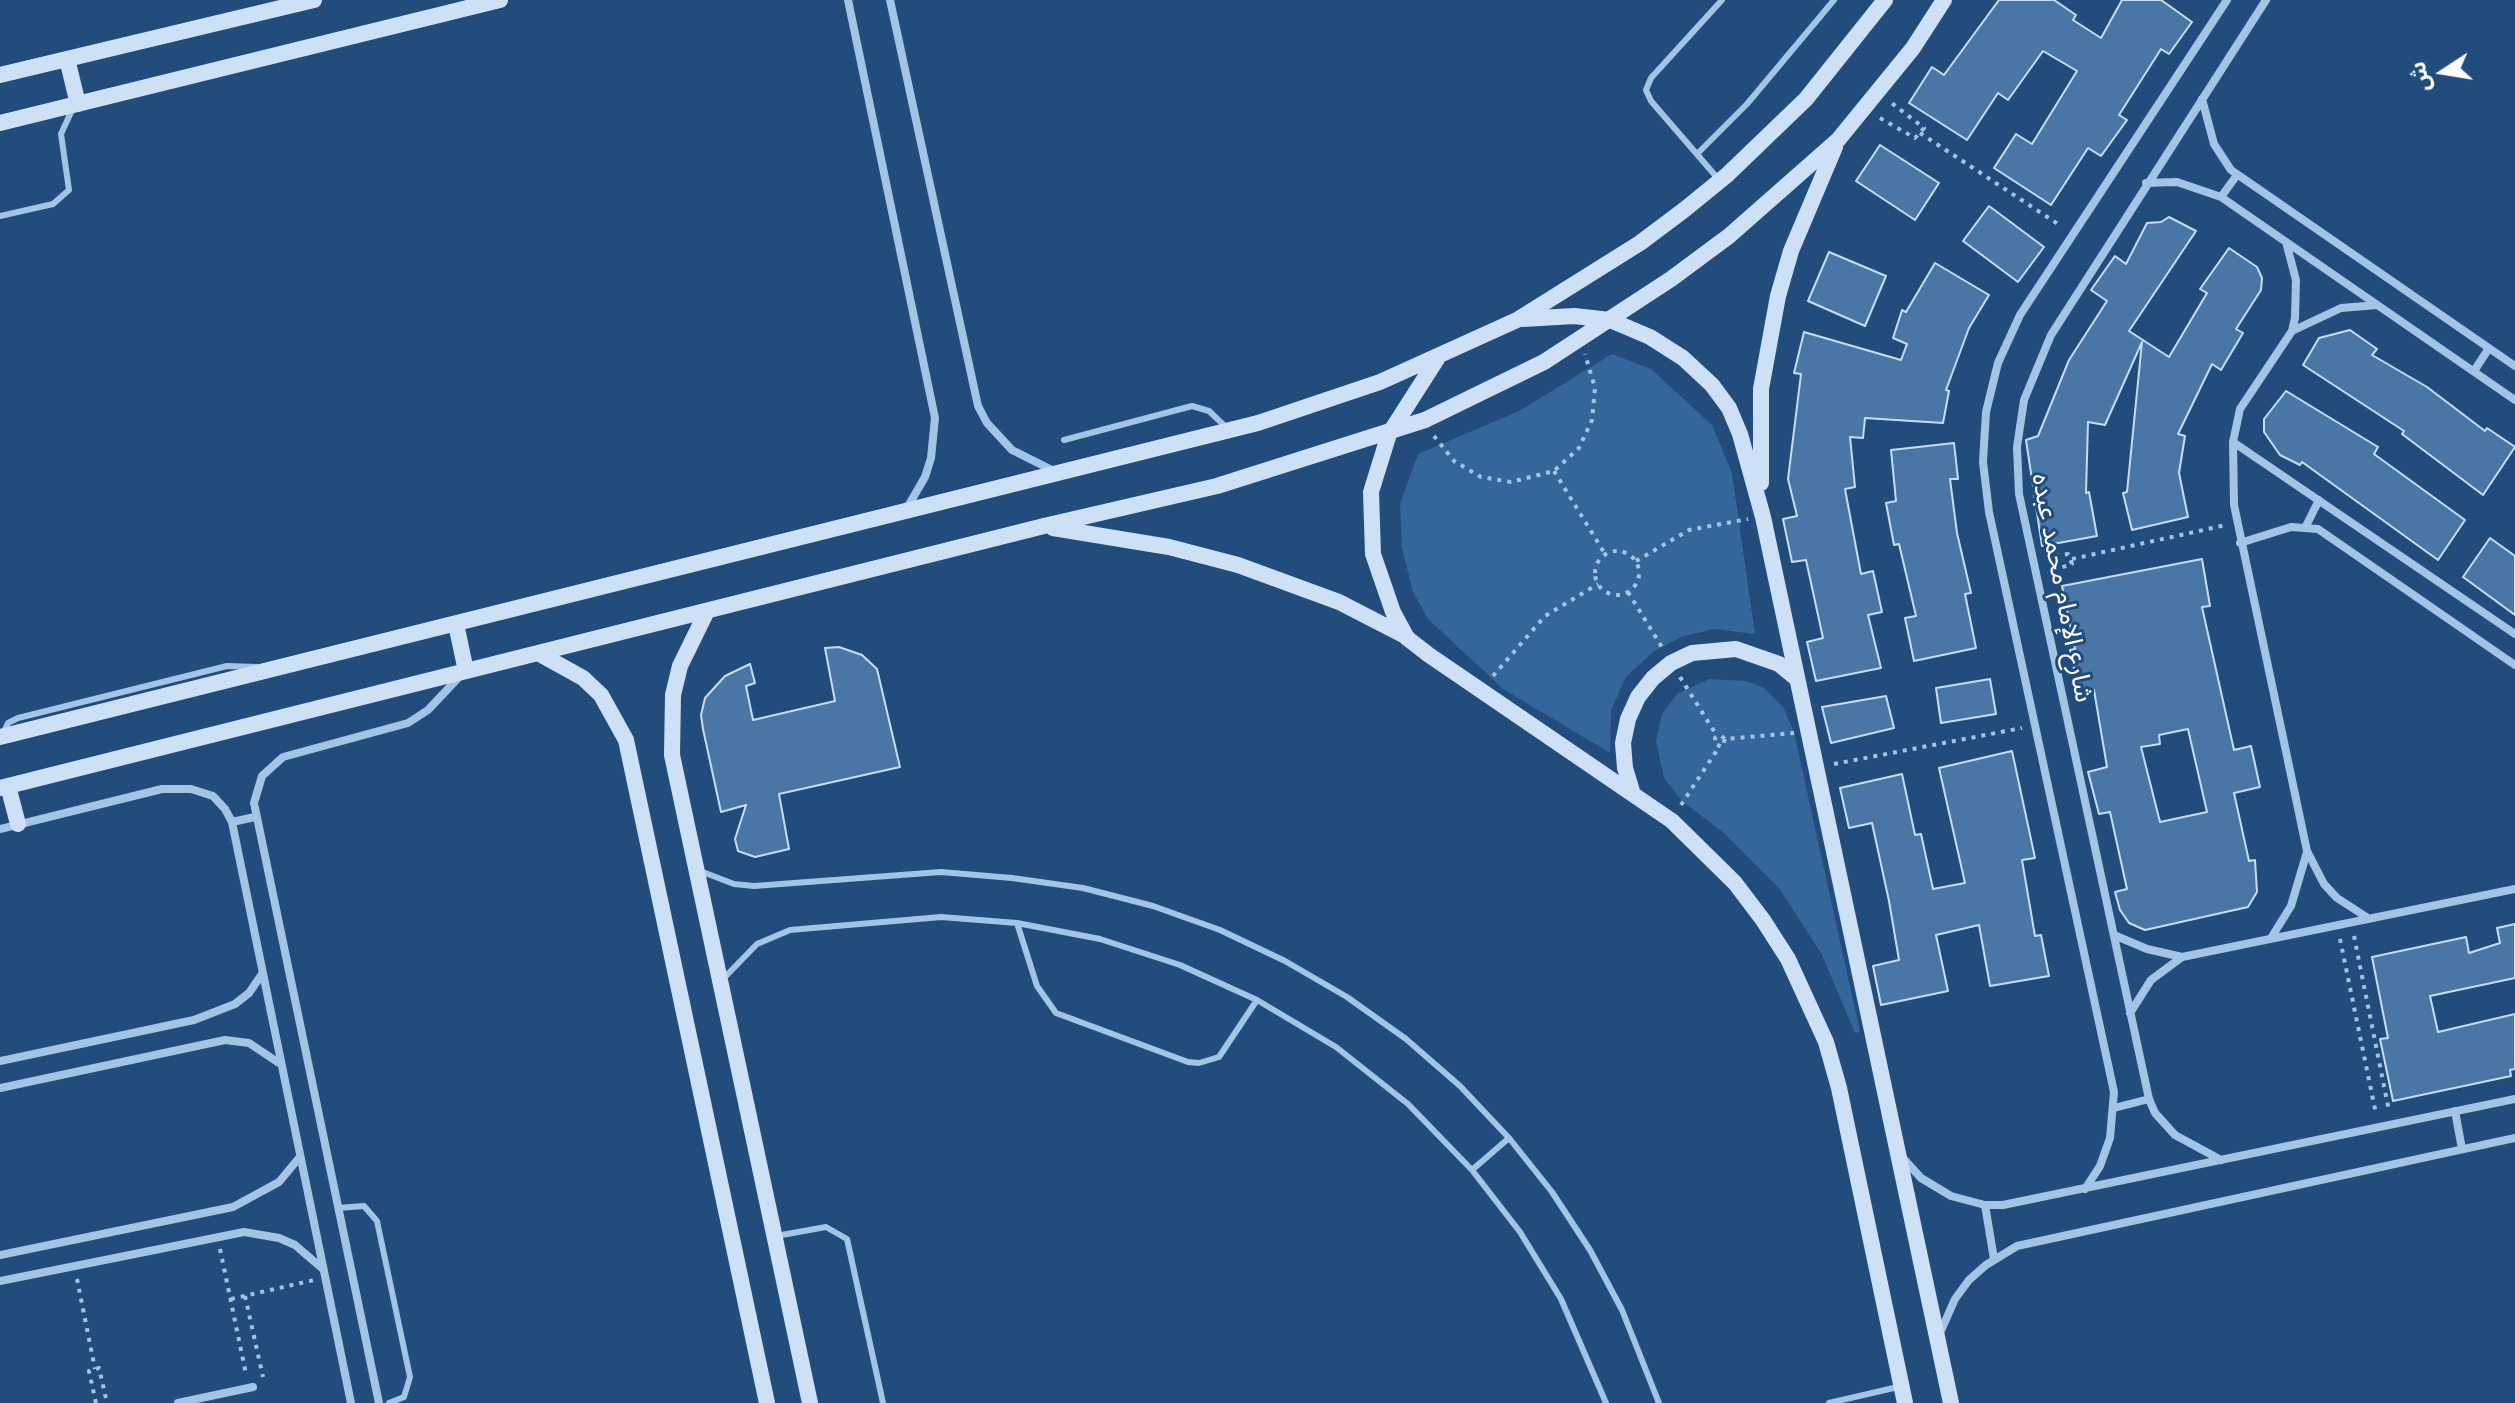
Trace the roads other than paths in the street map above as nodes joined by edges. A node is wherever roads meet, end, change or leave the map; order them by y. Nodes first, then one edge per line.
1 (500, 0) edge
2 (848, 0) edge
3 (890, 0) edge
4 (1722, 0) edge
5 (1834, 0) edge
6 (1885, 0) edge
7 (1944, 0) edge
8 (2227, 0) edge
9 (2266, 0) edge
10 (307, 1) edge
11 (67, 59) junction
12 (0, 75) edge
13 (2202, 99) junction
14 (78, 104) junction
15 (0, 123) edge
16 (1838, 140) junction
17 (1697, 154) junction
18 (2237, 175) junction
19 (1720, 181) junction
20 (2146, 183) junction
21 (2221, 197) junction
22 (0, 216) edge
23 (2286, 242) junction
24 (2378, 305) junction
25 (1517, 320) junction
26 (1610, 320) junction
27 (2292, 331) junction
28 (2489, 348) junction
29 (1438, 358) junction
30 (2515, 366) edge
31 (2474, 371) junction
32 (2515, 400) edge
33 (1229, 430) junction
34 (1389, 434) junction
35 (1064, 440) dead end
36 (2233, 442) junction
37 (1063, 473) junction
38 (2319, 500) junction
39 (904, 511) junction
40 (1763, 517) junction
41 (1044, 526) junction
42 (2306, 526) junction
43 (2240, 543) junction
44 (707, 611) junction
45 (456, 624) junction
46 (2515, 634) edge
47 (1407, 638) junction
48 (538, 653) junction
49 (2515, 665) edge
50 (466, 671) junction
51 (1796, 678) junction
52 (1, 737) edge
53 (4, 787) edge
54 (1632, 791) junction
55 (255, 817) junction
56 (232, 822) junction
57 (18, 824) junction
58 (0, 829) edge
59 (2307, 851) junction
60 (697, 870) junction
61 (2515, 889) edge
62 (2368, 918) junction
63 (1017, 923) junction
64 (2114, 935) junction
65 (2270, 938) junction
66 (2182, 957) junction
67 (262, 974) junction
68 (721, 982) junction
69 (1257, 1000) junction
70 (2130, 1013) junction
71 (0, 1061) edge
72 (280, 1064) junction
73 (0, 1088) edge
74 (2149, 1099) junction
75 (2515, 1099) edge
76 (2114, 1108) junction
77 (2455, 1111) junction
78 (1509, 1138) junction
79 (2515, 1138) edge
80 (2462, 1149) junction
81 (1897, 1151) junction
82 (299, 1158) junction
83 (2221, 1160) junction
84 (1472, 1170) junction
85 (2085, 1189) junction
86 (1985, 1205) junction
87 (338, 1208) junction
88 (774, 1236) junction
89 (0, 1255) edge
90 (1994, 1259) junction
91 (324, 1273) junction
92 (0, 1281) edge
93 (1938, 1341) junction
94 (251, 1387) road end
95 (1904, 1395) edge
96 (194, 1401) edge
97 (178, 1403) edge
98 (351, 1403) edge
99 (379, 1403) edge
100 (389, 1403) edge
101 (767, 1403) edge
102 (810, 1403) edge
103 (883, 1403) edge
104 (1606, 1403) edge
105 (1659, 1403) edge
106 (1829, 1403) edge
107 (1951, 1403) edge

1 - 14 main road
2 - 39 street
3 - 37 street
4 - 17 lane
5 - 17 lane
6 - 19 main road
7 - 16 main road
8 - 76 street, شارع الإمام محمد عبده
9 - 13 street, شارع الإمام محمد عبده
10 - 11 main road
11 - 12 main road
11 - 14 main road
13 - 18 street
13 - 20 street, شارع الإمام محمد عبده
14 - 15 main road
14 - 22 lane
16 - 26 main road
16 - 40 main road
17 - 19 lane
18 - 21 street
18 - 28 street
19 - 25 main road
20 - 21 street
20 - 64 street, شارع الإمام محمد عبده
21 - 23 street
23 - 24 street
23 - 27 street
24 - 27 street
24 - 31 street
25 - 26 main road
25 - 29 main road
26 - 34 main road
26 - 40 main road
27 - 36 street
28 - 30 street
28 - 31 street
29 - 33 main road
29 - 34 main road
31 - 32 street
33 - 35 lane
33 - 37 main road
34 - 41 main road
34 - 47 main road
36 - 38 street
36 - 43 street
37 - 39 main road
38 - 42 street
38 - 46 street
39 - 45 main road
40 - 51 main road
41 - 44 main road
41 - 47 main road
42 - 43 street
42 - 49 street
43 - 59 street
44 - 48 main road
44 - 60 main road
45 - 50 main road
45 - 52 main road
47 - 54 main road
48 - 50 main road
48 - 101 main road
50 - 53 main road
50 - 55 street
51 - 54 main road
51 - 81 main road
53 - 57 main road
54 - 95 main road
55 - 56 street
55 - 87 street
56 - 57 street
56 - 67 street
57 - 58 street
59 - 62 street
59 - 65 street
60 - 68 main road
60 - 78 lane
61 - 62 street
62 - 65 street
63 - 68 lane
63 - 69 lane
63 - 69 lane
64 - 66 street
64 - 70 street, شارع الإمام محمد عبده
65 - 66 street
66 - 70 street
67 - 71 street
67 - 72 street
68 - 88 main road
69 - 84 lane
70 - 74 street, شارع الإمام محمد عبده
72 - 73 street
72 - 82 street
74 - 76 street
74 - 83 street, شارع الإمام محمد عبده
75 - 77 street
76 - 85 street, شارع الإمام محمد عبده
77 - 80 street
77 - 83 street
78 - 84 lane
78 - 105 lane
79 - 80 street
80 - 90 street
81 - 86 street
81 - 93 main road
82 - 89 street
82 - 91 street
83 - 85 street
84 - 104 lane
85 - 86 street
86 - 90 street
87 - 99 street
87 - 100 lane
88 - 102 main road
88 - 103 lane
90 - 93 street
91 - 92 street
91 - 98 street
93 - 107 main road
94 - 96 street
95 - 106 lane
96 - 97 street

